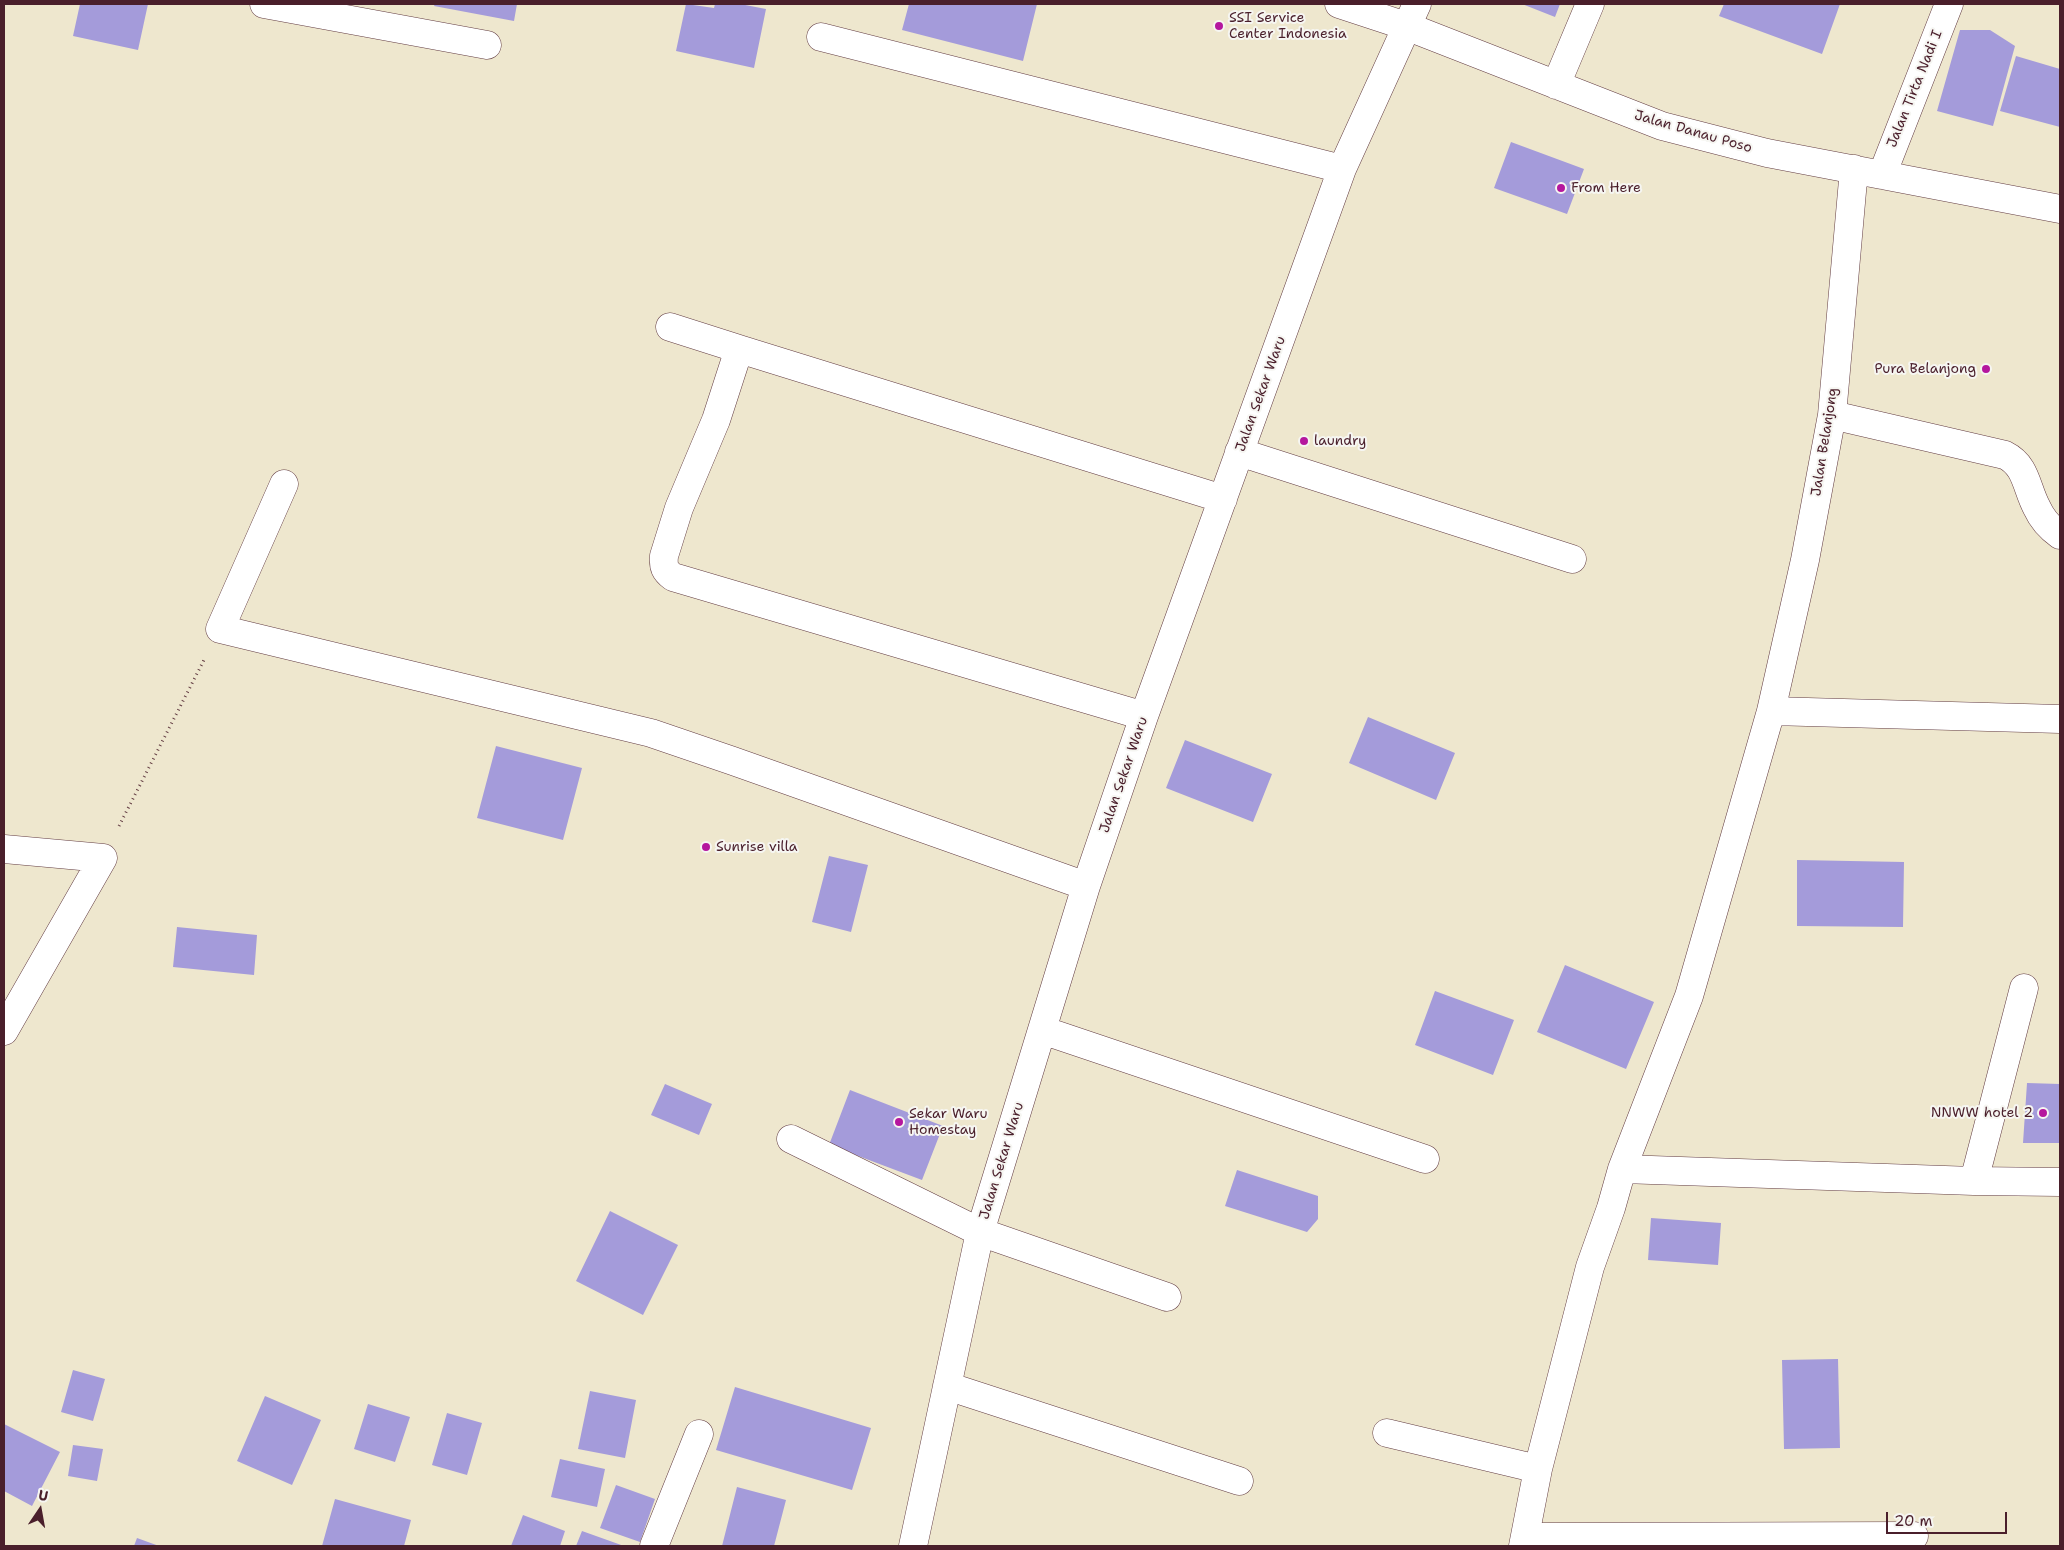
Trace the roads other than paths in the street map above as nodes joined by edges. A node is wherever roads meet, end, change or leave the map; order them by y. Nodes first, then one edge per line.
1 (264, 4) edge
2 (1339, 4) edge
3 (1590, 4) edge
4 (1949, 4) edge
5 (1412, 15) edge
6 (821, 37) dead end
7 (487, 45) dead end
8 (1556, 85) junction
9 (1342, 169) junction
10 (1854, 169) junction
11 (1882, 175) junction
12 (2060, 208) edge
13 (670, 327) dead end
14 (739, 349) junction
15 (1832, 415) junction
16 (1239, 452) junction
17 (284, 484) dead end
18 (1222, 499) junction
19 (2060, 535) edge
20 (1572, 559) dead end
21 (1771, 710) junction
22 (1144, 716) junction
23 (2060, 719) edge
24 (4, 849) edge
25 (1086, 886) junction
26 (2024, 988) dead end
27 (1042, 1030) junction
28 (4, 1031) edge
29 (791, 1140) dead end
30 (1425, 1159) dead end
31 (1622, 1169) junction
32 (1974, 1181) junction
33 (2060, 1182) edge
34 (980, 1232) junction
35 (1167, 1297) dead end
36 (947, 1386) junction
37 (1387, 1433) dead end
38 (699, 1434) dead end
39 (1538, 1469) junction
40 (1239, 1480) dead end
41 (1914, 1536) dead end
42 (1524, 1541) edge
43 (654, 1546) edge
44 (913, 1546) edge

1 - 7 street
2 - 5 street, Jalan Danau Poso
3 - 8 street
4 - 11 street, Jalan Tirta Nadi I
5 - 8 street, Jalan Danau Poso
5 - 9 street, Jalan Sekar Waru
6 - 9 street
8 - 10 street, Jalan Danau Poso
9 - 16 street, Jalan Sekar Waru
10 - 11 street, Jalan Danau Poso
10 - 15 street, Jalan Belanjong
11 - 12 street, Jalan Danau Poso
13 - 14 street
14 - 18 street
14 - 22 street
15 - 19 street
15 - 21 street, Jalan Belanjong
16 - 18 street, Jalan Sekar Waru
16 - 20 street
17 - 25 street
18 - 22 street, Jalan Sekar Waru
21 - 23 street
21 - 31 street, Jalan Belanjong
22 - 25 street, Jalan Sekar Waru
24 - 28 street
25 - 27 street, Jalan Sekar Waru
26 - 32 street
27 - 30 street
27 - 34 street, Jalan Sekar Waru
29 - 34 street
31 - 32 street
31 - 39 street, Jalan Belanjong
32 - 33 street
34 - 35 street
34 - 36 street, Jalan Sekar Waru
36 - 40 street
36 - 44 street, Jalan Sekar Waru
37 - 39 street
38 - 43 street
39 - 42 street, Jalan Belanjong
41 - 42 street

